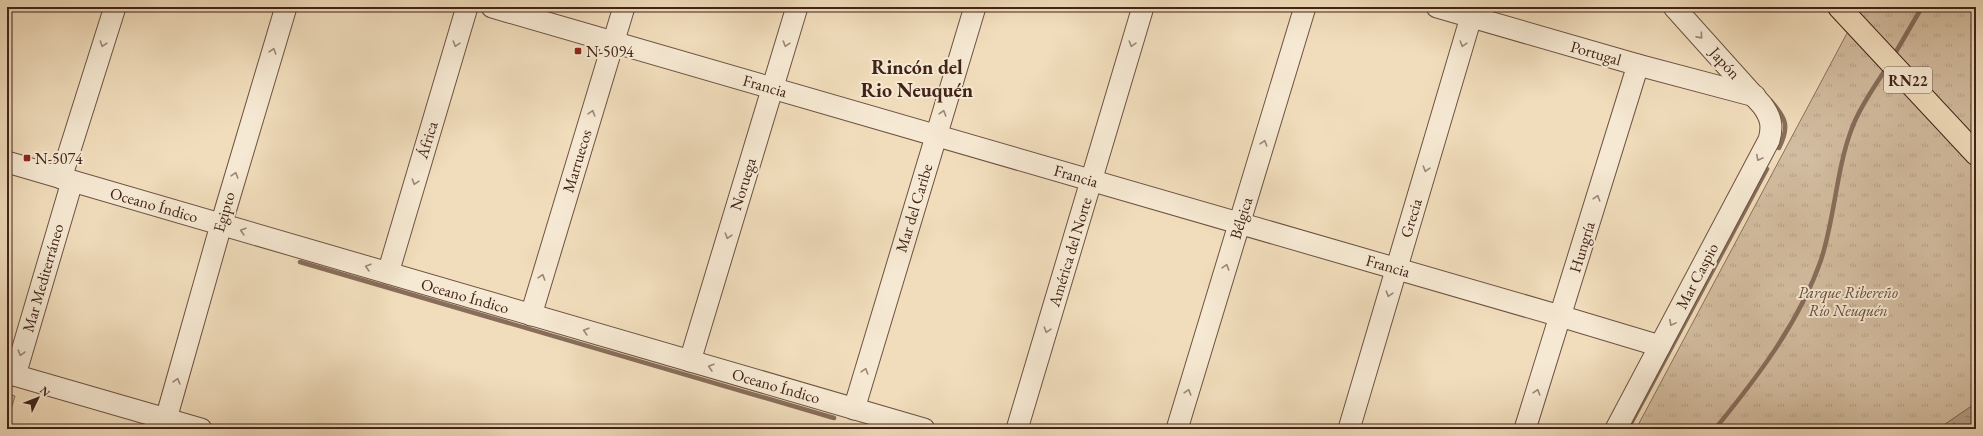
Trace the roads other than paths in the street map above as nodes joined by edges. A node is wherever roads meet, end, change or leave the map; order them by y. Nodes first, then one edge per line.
1 (115, 7) edge
2 (286, 7) edge
3 (467, 7) edge
4 (492, 7) edge
5 (624, 7) edge
6 (797, 7) edge
7 (975, 7) edge
8 (1144, 7) edge
9 (1305, 7) edge
10 (1437, 7) edge
11 (1674, 7) edge
12 (1839, 7) edge
13 (1473, 12) edge
14 (613, 42) junction
15 (1638, 65) junction
16 (773, 88) junction
17 (1755, 96) junction
18 (1771, 122) joint
19 (936, 135) junction
20 (1976, 154) edge
21 (7, 162) edge
22 (66, 180) junction
23 (1092, 180) junction
24 (1240, 223) junction
25 (221, 225) junction
26 (1396, 268) junction
27 (388, 273) junction
28 (531, 315) junction
29 (1560, 316) junction
30 (1660, 346) junction
31 (690, 361) junction
32 (11, 374) edge
33 (854, 409) junction
34 (166, 419) junction
35 (202, 429) edge
36 (924, 429) edge
37 (1017, 429) edge
38 (1177, 429) edge
39 (1348, 429) edge
40 (1525, 429) edge
41 (1616, 429) edge

1 -> 22 street, Mar Mediterráneo
25 -> 2 street, Egipto
3 -> 27 street, África
4 - 14 street, Francia
5 - 14 street, Marruecos
6 -> 16 street, Noruega
19 -> 7 street, Mar del Caribe
8 -> 23 street, América del Norte
24 -> 9 street, Bélgica
10 - 13 street, Portugal
11 -> 17 street, Japón
12 - 20 highway, RN22
13 - 15 street, Portugal
13 -> 26 street, Grecia
14 - 16 street, Francia
28 -> 14 street, Marruecos
15 - 17 street, Portugal
29 -> 15 street, Hungría
16 - 19 street, Francia
16 -> 31 street, Noruega
17 - 18 street, Japón
18 -> 30 street, Mar Caspio
19 - 23 street, Francia
33 -> 19 street, Mar del Caribe
21 - 22 street, Oceano Índico
22 - 25 street, Oceano Índico
22 -> 32 street, Mar Mediterráneo
23 - 24 street, Francia
23 -> 37 street, América del Norte
24 - 26 street, Francia
38 -> 24 street, Bélgica
27 -> 25 street, Oceano Índico
34 -> 25 street, Egipto
26 - 29 street, Francia
26 -> 39 street, Grecia
27 - 28 street, Oceano Índico
31 -> 28 street, Oceano Índico
29 - 30 street, Francia
40 -> 29 street, Hungría
30 - 41 street, Mar Caspio
33 -> 31 street, Oceano Índico
32 - 34 street
33 - 36 street, Oceano Índico
34 - 35 street

